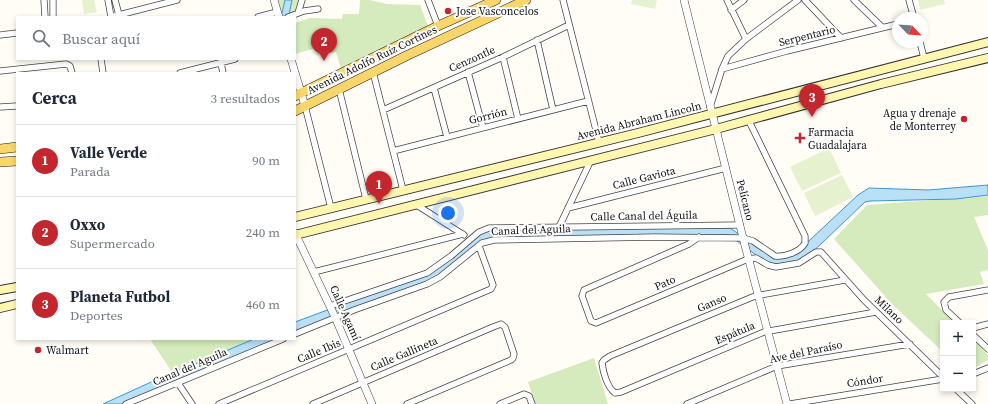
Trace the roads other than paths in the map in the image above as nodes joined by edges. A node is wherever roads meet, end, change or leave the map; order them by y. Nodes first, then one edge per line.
1 (44, 0) edge
2 (53, 0) edge
3 (108, 0) edge
4 (115, 0) edge
5 (177, 0) edge
6 (274, 0) edge
7 (302, 0) edge
8 (428, 0) edge
9 (496, 0) edge
10 (526, 0) edge
11 (563, 0) edge
12 (684, 0) edge
13 (727, 0) edge
14 (744, 0) edge
15 (798, 0) edge
16 (805, 0) edge
17 (854, 0) edge
18 (909, 1) edge
19 (486, 4) junction
20 (318, 9) dead end
21 (732, 10) junction
22 (912, 12) edge
23 (298, 13) junction
24 (118, 15) junction
25 (278, 15) edge
26 (45, 16) edge
27 (53, 16) edge
28 (111, 16) edge
29 (114, 16) edge
30 (268, 16) edge
31 (290, 16) edge
32 (569, 25) junction
33 (892, 25) edge
34 (438, 26) junction
35 (882, 27) junction
36 (16, 33) edge
37 (0, 35) edge
38 (448, 36) junction
39 (841, 38) junction
40 (746, 39) junction
41 (537, 40) junction
42 (988, 42) edge
43 (922, 48) edge
44 (408, 55) junction
45 (503, 57) junction
46 (924, 58) junction
47 (988, 58) edge
48 (101, 60) edge
49 (231, 60) edge
50 (291, 60) edge
51 (57, 62) edge
52 (220, 63) junction
53 (722, 69) junction
54 (0, 71) edge
55 (72, 72) edge
56 (103, 72) edge
57 (184, 72) edge
58 (223, 72) edge
59 (294, 72) edge
60 (373, 72) junction
61 (468, 72) junction
62 (296, 85) edge
63 (434, 88) junction
64 (339, 89) junction
65 (298, 95) edge
66 (588, 101) junction
67 (16, 106) edge
68 (305, 106) junction
69 (0, 107) edge
70 (296, 110) edge
71 (383, 110) junction
72 (553, 110) junction
73 (711, 111) junction
74 (518, 119) junction
75 (748, 119) junction
76 (483, 128) junction
77 (716, 129) junction
78 (447, 137) junction
79 (599, 142) junction
80 (16, 147) edge
81 (0, 149) edge
82 (393, 151) junction
83 (591, 160) junction
84 (16, 161) edge
85 (0, 162) edge
86 (726, 168) junction
87 (403, 190) junction
88 (366, 199) junction
89 (415, 204) junction
90 (331, 208) junction
91 (568, 208) junction
92 (296, 217) edge
93 (740, 225) junction
94 (559, 227) junction
95 (296, 234) edge
96 (463, 234) junction
97 (296, 236) edge
98 (700, 237) junction
99 (743, 238) junction
100 (470, 239) junction
101 (479, 246) junction
102 (748, 259) junction
103 (314, 272) junction
104 (845, 280) junction
105 (16, 287) edge
106 (0, 290) edge
107 (988, 290) edge
108 (759, 295) junction
109 (16, 304) edge
110 (0, 308) edge
111 (333, 312) junction
112 (876, 312) junction
113 (957, 320) edge
114 (988, 324) edge
115 (976, 327) edge
116 (768, 330) junction
117 (296, 333) edge
118 (976, 338) edge
119 (281, 340) edge
120 (910, 344) junction
121 (348, 349) junction
122 (988, 349) edge
123 (777, 366) junction
124 (988, 368) edge
125 (976, 373) edge
126 (940, 375) edge
127 (940, 379) edge
128 (363, 382) junction
129 (178, 383) junction
130 (610, 387) joint
131 (959, 392) edge
132 (127, 404) edge
133 (192, 404) edge
134 (220, 404) edge
135 (313, 404) edge
136 (372, 404) edge
137 (407, 404) edge
138 (500, 404) edge
139 (532, 404) edge
140 (687, 404) edge
141 (789, 404) edge
142 (972, 404) edge

1 - 26 street
2 - 27 street
3 - 28 street
4 - 24 street
5 - 24 street
6 - 25 street
7 - 23 street
8 - 34 street
9 - 19 main road, Avenida Adolfo Ruíz Cortines
10 - 38 main road, Avenida Adolfo Ruíz Cortines
11 - 32 street
12 - 73 street, Pelícano
13 - 21 street
14 - 21 street
15 - 40 street
16 - 39 street
17 - 35 street
18 - 22 street
19 - 34 main road, Avenida Adolfo Ruíz Cortines
19 - 38 main road
20 - 23 street
21 - 40 street
23 - 31 street
24 - 29 street
25 - 30 street
32 - 41 street, Cenzontle
32 - 66 street
33 - 35 street, Serpentario
34 - 44 main road
34 - 65 main road, Avenida Adolfo Ruíz Cortines
35 - 39 street, Serpentario
36 - 37 street
38 - 44 main road, Avenida Adolfo Ruíz Cortines
39 - 53 street, Serpentario
40 - 53 street
41 - 45 street, Cenzontle
41 - 72 street
42 - 46 main road, Avenida Abraham Lincoln
43 - 46 street
44 - 60 main road, Avenida Adolfo Ruíz Cortines
45 - 61 street, Cenzontle
45 - 74 street
46 - 73 main road, Avenida Abraham Lincoln
47 - 75 main road
48 - 56 street
49 - 52 street
50 - 59 street
51 - 54 street
51 - 55 street
52 - 57 street
52 - 58 street
53 - 73 street
60 - 64 main road, Avenida Adolfo Ruíz Cortines
60 - 71 street
61 - 63 street, Cenzontle
61 - 76 street
62 - 65 street
63 - 71 street, Cenzontle
63 - 78 street
64 - 68 main road, Avenida Adolfo Ruíz Cortines
64 - 88 street
65 - 68 street
66 - 72 street, Gorrión
66 - 79 street
67 - 69 street
68 - 70 main road, Avenida Adolfo Ruíz Cortines
68 - 90 street
71 - 82 street
72 - 74 street, Gorrión
73 - 77 street, Pelícano
73 - 79 main road, Avenida Abraham Lincoln
74 - 76 street, Gorrión
75 - 77 main road
75 - 99 street
76 - 78 street, Gorrión
77 - 83 main road
77 - 86 street, Pelícano
78 - 82 street, Gorrión
79 - 87 main road, Avenida Abraham Lincoln
80 - 81 main road
82 - 87 street
83 - 89 main road
83 - 91 street
84 - 85 main road
86 - 91 street, Calle Gaviota
86 - 93 street, Pelícano
87 - 88 main road, Avenida Abraham Lincoln
88 - 90 main road, Avenida Abraham Lincoln
89 - 95 main road
89 - 96 street
90 - 92 main road, Avenida Abraham Lincoln
91 - 94 street
93 - 94 street, Calle Canal del Águila
93 - 99 street, Pelícano
94 - 100 street, Calle Canal del Águila
96 - 100 street
96 - 103 street
97 - 103 street, Calle Agamí
98 - 99 street, Canal del Aguila
98 - 101 street, Canal del Aguila
98 - 102 street, Pato
99 - 102 street, Pelícano
100 - 111 street, Calle Canal del Águila
101 - 111 street, Canal del Aguila
101 - 121 street, Calle Ibis
102 - 104 street, Milano
102 - 108 street, Pelícano
103 - 111 street, Calle Agamí
104 - 108 street, Ganso
104 - 112 street, Milano
105 - 106 main road
107 - 113 street
108 - 116 street, Pelícano
108 - 130 street, Ganso
109 - 110 main road
111 - 117 street, Canal del Aguila
111 - 121 street, Calle Agamí
112 - 116 street, Espátula
112 - 120 street, Milano
114 - 115 street
116 - 123 street, Pelícano
116 - 130 street, Espátula
118 - 122 street
119 - 129 street, Canal del Aguila
120 - 123 street, Ave del Paraíso
120 - 126 street, Milano
121 - 128 street, Calle Agamí
121 - 134 street, Calle Ibis
123 - 140 street, Ave del Paraíso
123 - 141 street, Pelícano
124 - 125 street
127 - 141 street, Cóndor
128 - 135 street, Calle Gallineta
128 - 136 street, Calle Agamí
128 - 137 street, Calle Gallineta
129 - 132 street, Canal del Aguila
129 - 133 street
131 - 142 street
138 - 139 street

